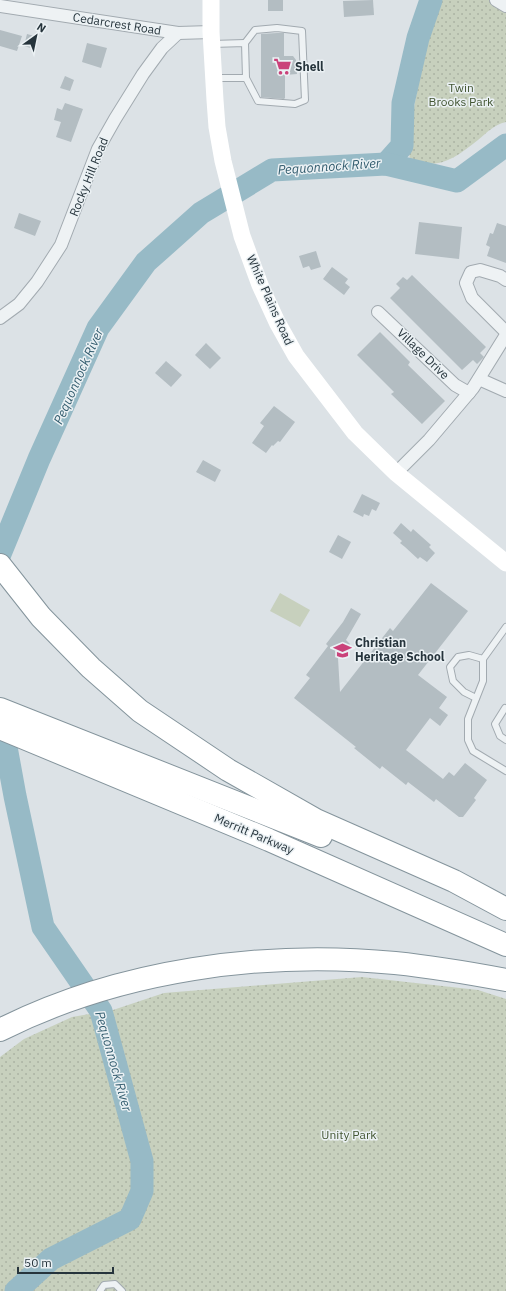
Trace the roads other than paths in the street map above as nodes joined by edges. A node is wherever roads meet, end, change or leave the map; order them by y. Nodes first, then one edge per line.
1 (211, 0) edge
2 (496, 0) edge
3 (0, 6) edge
4 (506, 6) edge
5 (178, 33) junction
6 (211, 38) junction
7 (245, 43) junction
8 (214, 78) junction
9 (246, 78) junction
10 (506, 280) edge
11 (378, 312) dead end
12 (0, 318) edge
13 (506, 334) edge
14 (479, 379) junction
15 (506, 391) edge
16 (469, 393) junction
17 (396, 473) junction
18 (506, 563) edge
19 (0, 565) edge
20 (506, 627) edge
21 (483, 659) junction
22 (476, 698) junction
23 (505, 708) dead end
24 (0, 709) edge
25 (0, 728) edge
26 (30, 730) junction
27 (506, 740) edge
28 (506, 771) edge
29 (506, 909) edge
30 (506, 914) edge
31 (506, 945) edge
32 (506, 980) edge
33 (0, 1030) edge
34 (100, 1291) edge
35 (122, 1291) edge

1 - 6 main road, White Plains Road
2 - 4 street
3 - 5 street, Cedarcrest Road
5 - 6 street, Cedarcrest Road
5 - 12 street, Rocky Hill Road
6 - 7 lane
6 - 8 main road, White Plains Road
7 - 9 lane
7 - 9 lane
8 - 9 lane
8 - 17 main road, White Plains Road
10 - 13 street
11 - 16 street, Village Drive
13 - 14 street
14 - 15 street
14 - 16 street
16 - 17 street
17 - 18 main road, White Plains Road
19 - 29 highway
20 - 21 lane
21 - 22 lane
21 - 22 lane
22 - 28 lane
23 - 27 lane
24 - 26 highway, Merritt Parkway
25 - 26 highway, Merritt Parkway
26 - 30 highway, Merritt Parkway
26 - 31 highway, Merritt Parkway
32 - 33 highway
34 - 35 lane

